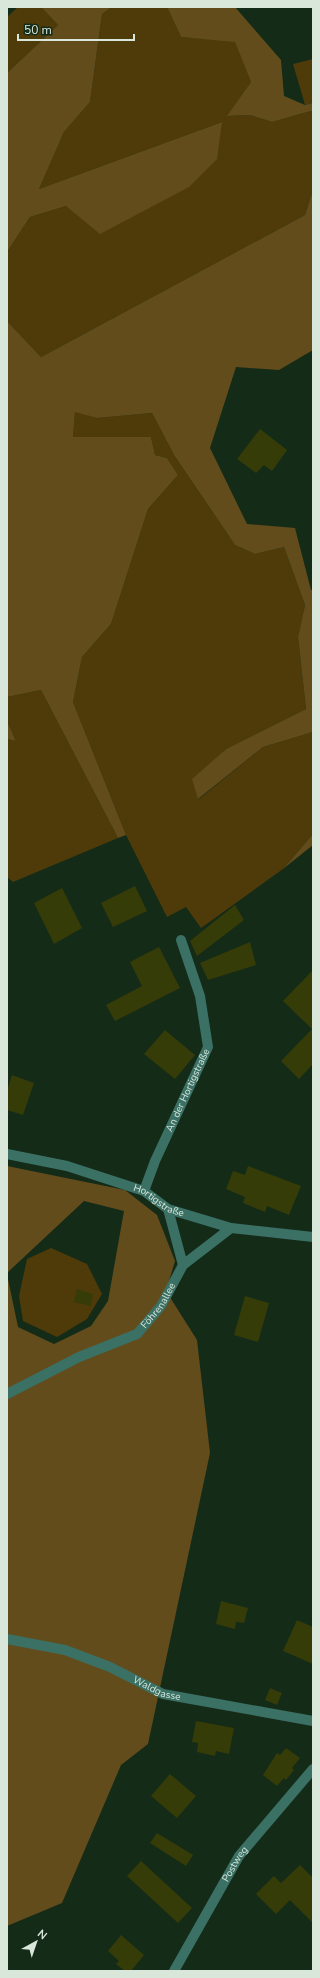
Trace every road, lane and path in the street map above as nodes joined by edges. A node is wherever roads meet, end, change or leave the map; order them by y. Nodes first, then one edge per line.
1 (181, 940) dead end
2 (7, 1154) edge
3 (144, 1191) junction
4 (168, 1209) junction
5 (230, 1228) junction
6 (313, 1236) edge
7 (183, 1265) junction
8 (7, 1394) edge
9 (7, 1639) edge
10 (313, 1721) edge
11 (313, 1769) edge
12 (174, 1971) edge

1 - 3 street, An der Hortigstraße
2 - 3 street, Hortigstraße
3 - 4 street, Hortigstraße
4 - 5 street, Hortigstraße
4 - 7 street
5 - 6 street, Hortigstraße
5 - 7 street, Föhrenallee
7 - 8 street, Föhrenallee
9 - 10 street, Waldgasse
11 - 12 street, Postweg

